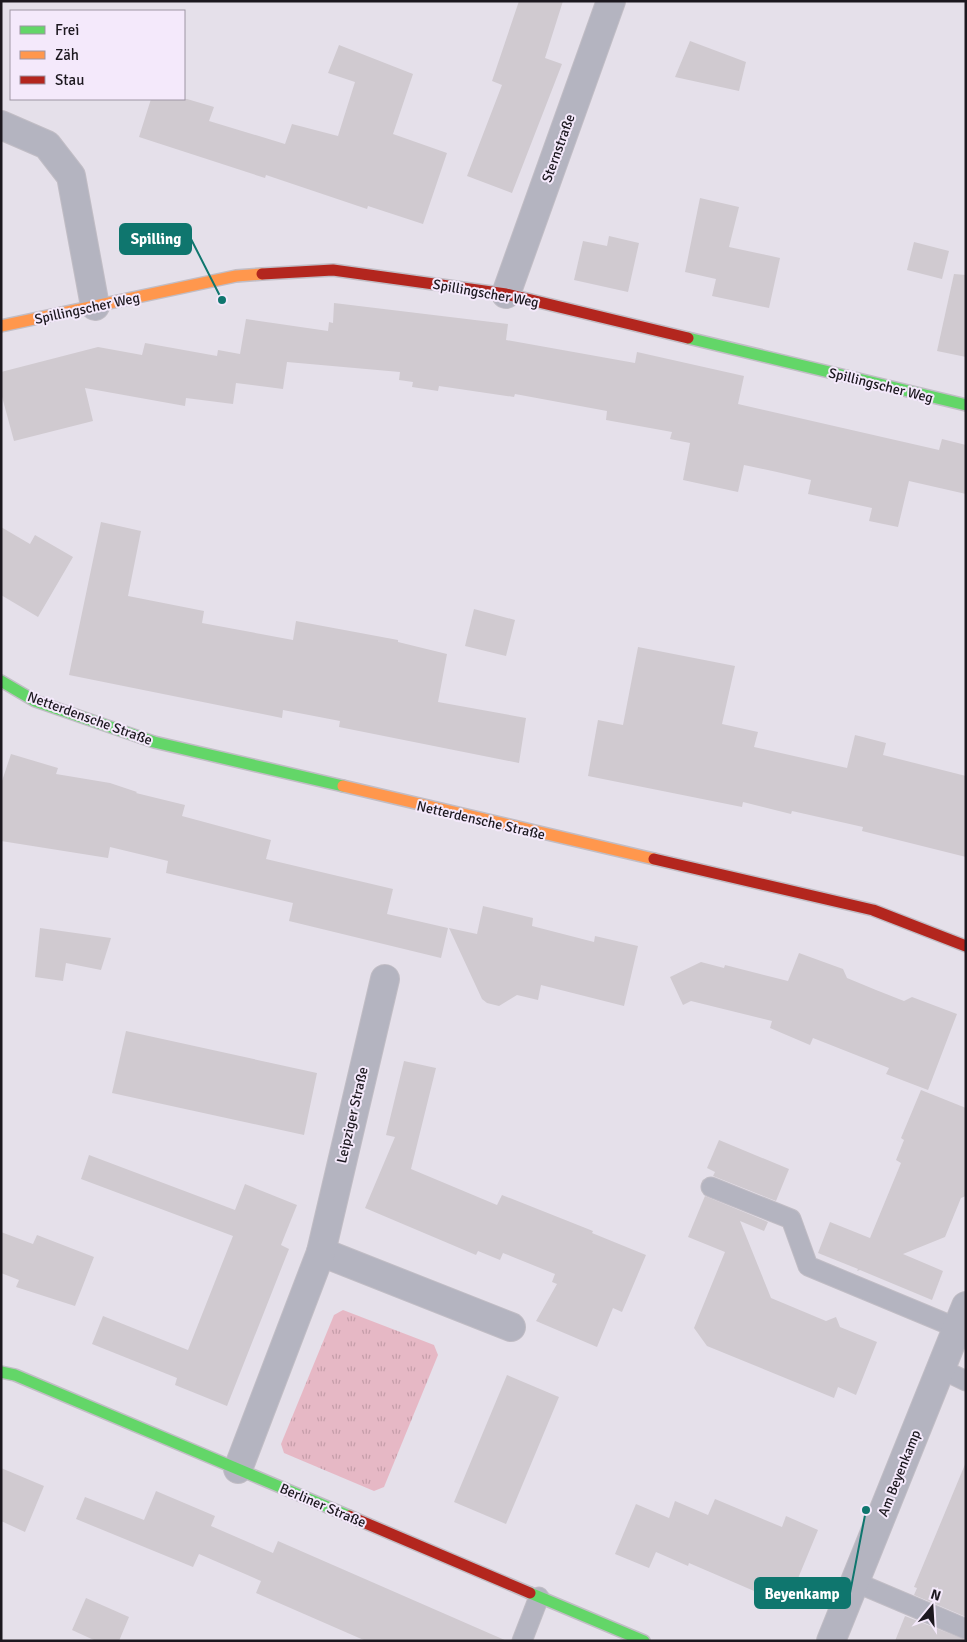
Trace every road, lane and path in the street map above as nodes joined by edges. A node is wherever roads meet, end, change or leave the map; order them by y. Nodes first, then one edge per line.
1 (611, 1) edge
2 (1, 125) edge
3 (506, 294) junction
4 (95, 306) junction
5 (1, 326) edge
6 (966, 405) edge
7 (1, 681) edge
8 (966, 946) edge
9 (385, 979) dead end
10 (710, 1187) dead end
11 (321, 1252) junction
12 (961, 1317) edge
13 (511, 1327) dead end
14 (941, 1369) junction
15 (1, 1372) edge
16 (966, 1381) edge
17 (238, 1469) junction
18 (855, 1582) junction
19 (539, 1597) junction
20 (966, 1630) edge
21 (522, 1641) edge
22 (644, 1641) edge
23 (831, 1641) edge

1 - 3 street, Sternstraße
2 - 4 street
3 - 4 street, Spillingscher Weg
3 - 6 street, Spillingscher Weg
4 - 5 street, Spillingscher Weg
7 - 8 street, Netterdensche Straße
9 - 11 street, Leipziger Straße
10 - 12 lane
11 - 13 street
11 - 17 street, Leipziger Straße
12 - 14 street, Am Beyenkamp
14 - 16 lane
14 - 18 street, Am Beyenkamp
15 - 17 street, Berliner Straße
17 - 19 street, Berliner Straße
18 - 20 lane
18 - 23 street, Am Beyenkamp
19 - 21 lane
19 - 22 street, Berliner Straße

